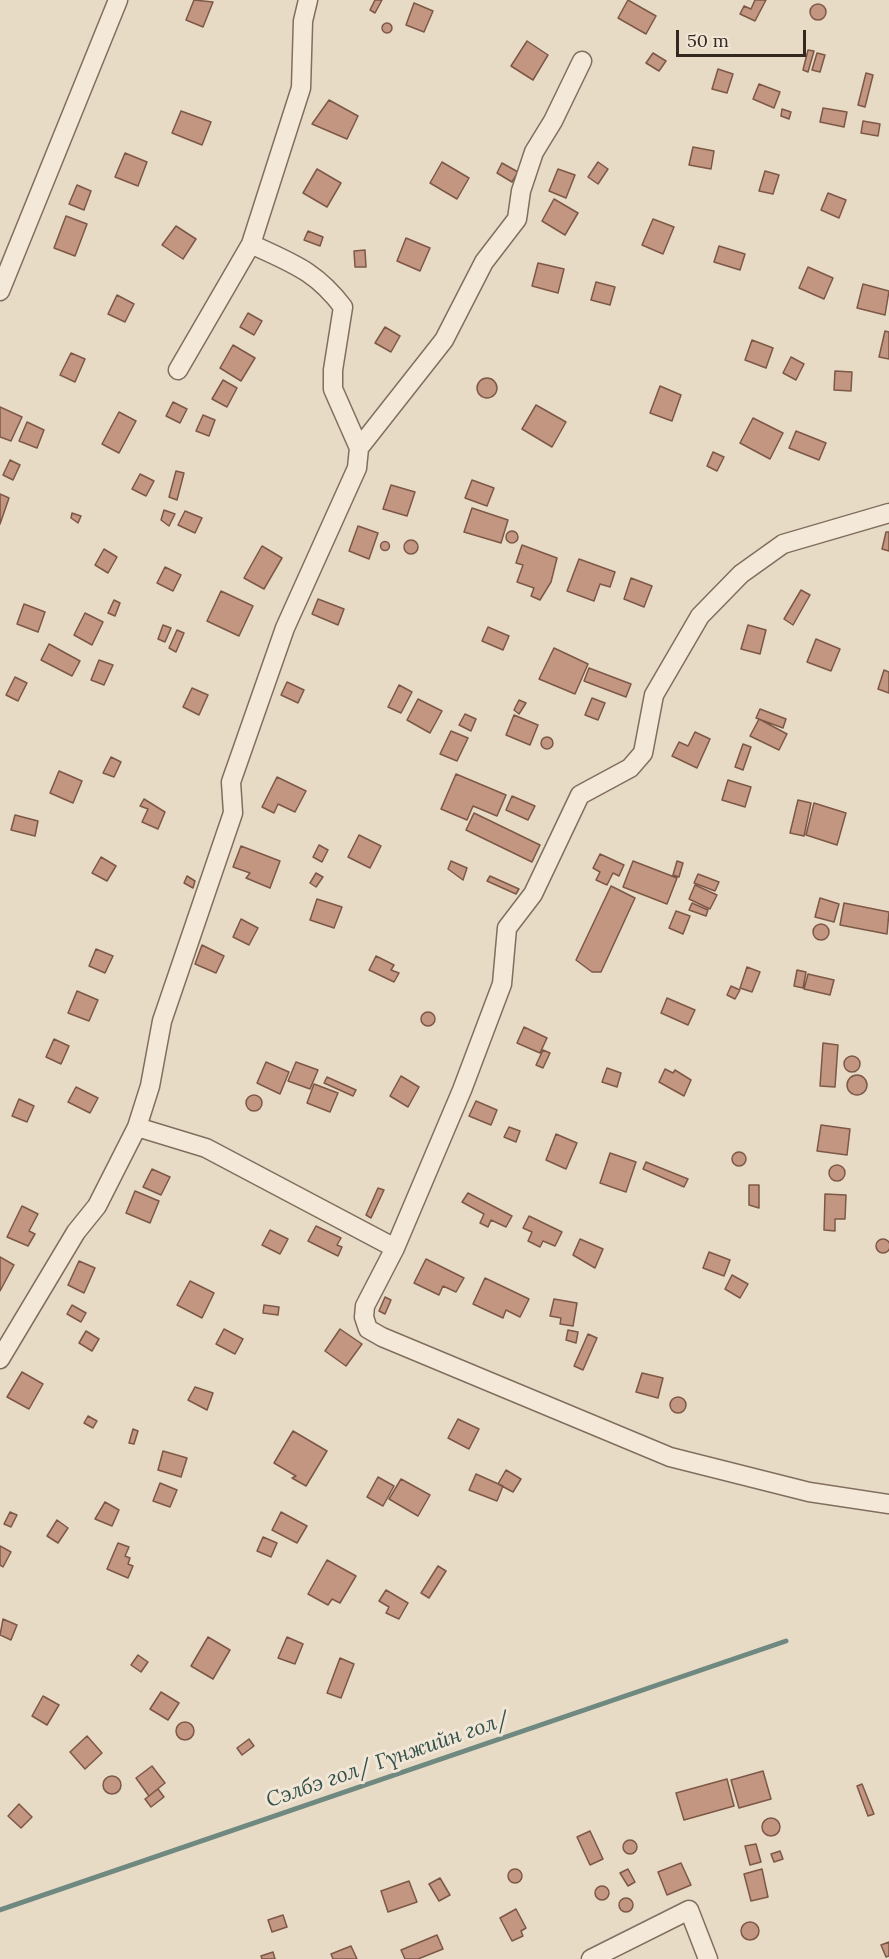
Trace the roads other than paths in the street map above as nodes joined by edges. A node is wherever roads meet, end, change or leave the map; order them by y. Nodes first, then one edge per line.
1 (118, 0) edge
2 (308, 0) edge
3 (582, 61) dead end
4 (251, 243) junction
5 (0, 291) edge
6 (178, 370) dead end
7 (359, 448) junction
8 (889, 513) edge
9 (137, 1127) junction
10 (395, 1248) junction
11 (0, 1359) edge
12 (889, 1504) edge
13 (591, 1959) edge
14 (708, 1959) edge

1 - 5 street
2 - 4 street
3 - 7 street
4 - 6 street
4 - 7 street
7 - 9 street
8 - 10 street
9 - 10 street
9 - 11 street
10 - 12 street
13 - 14 street

